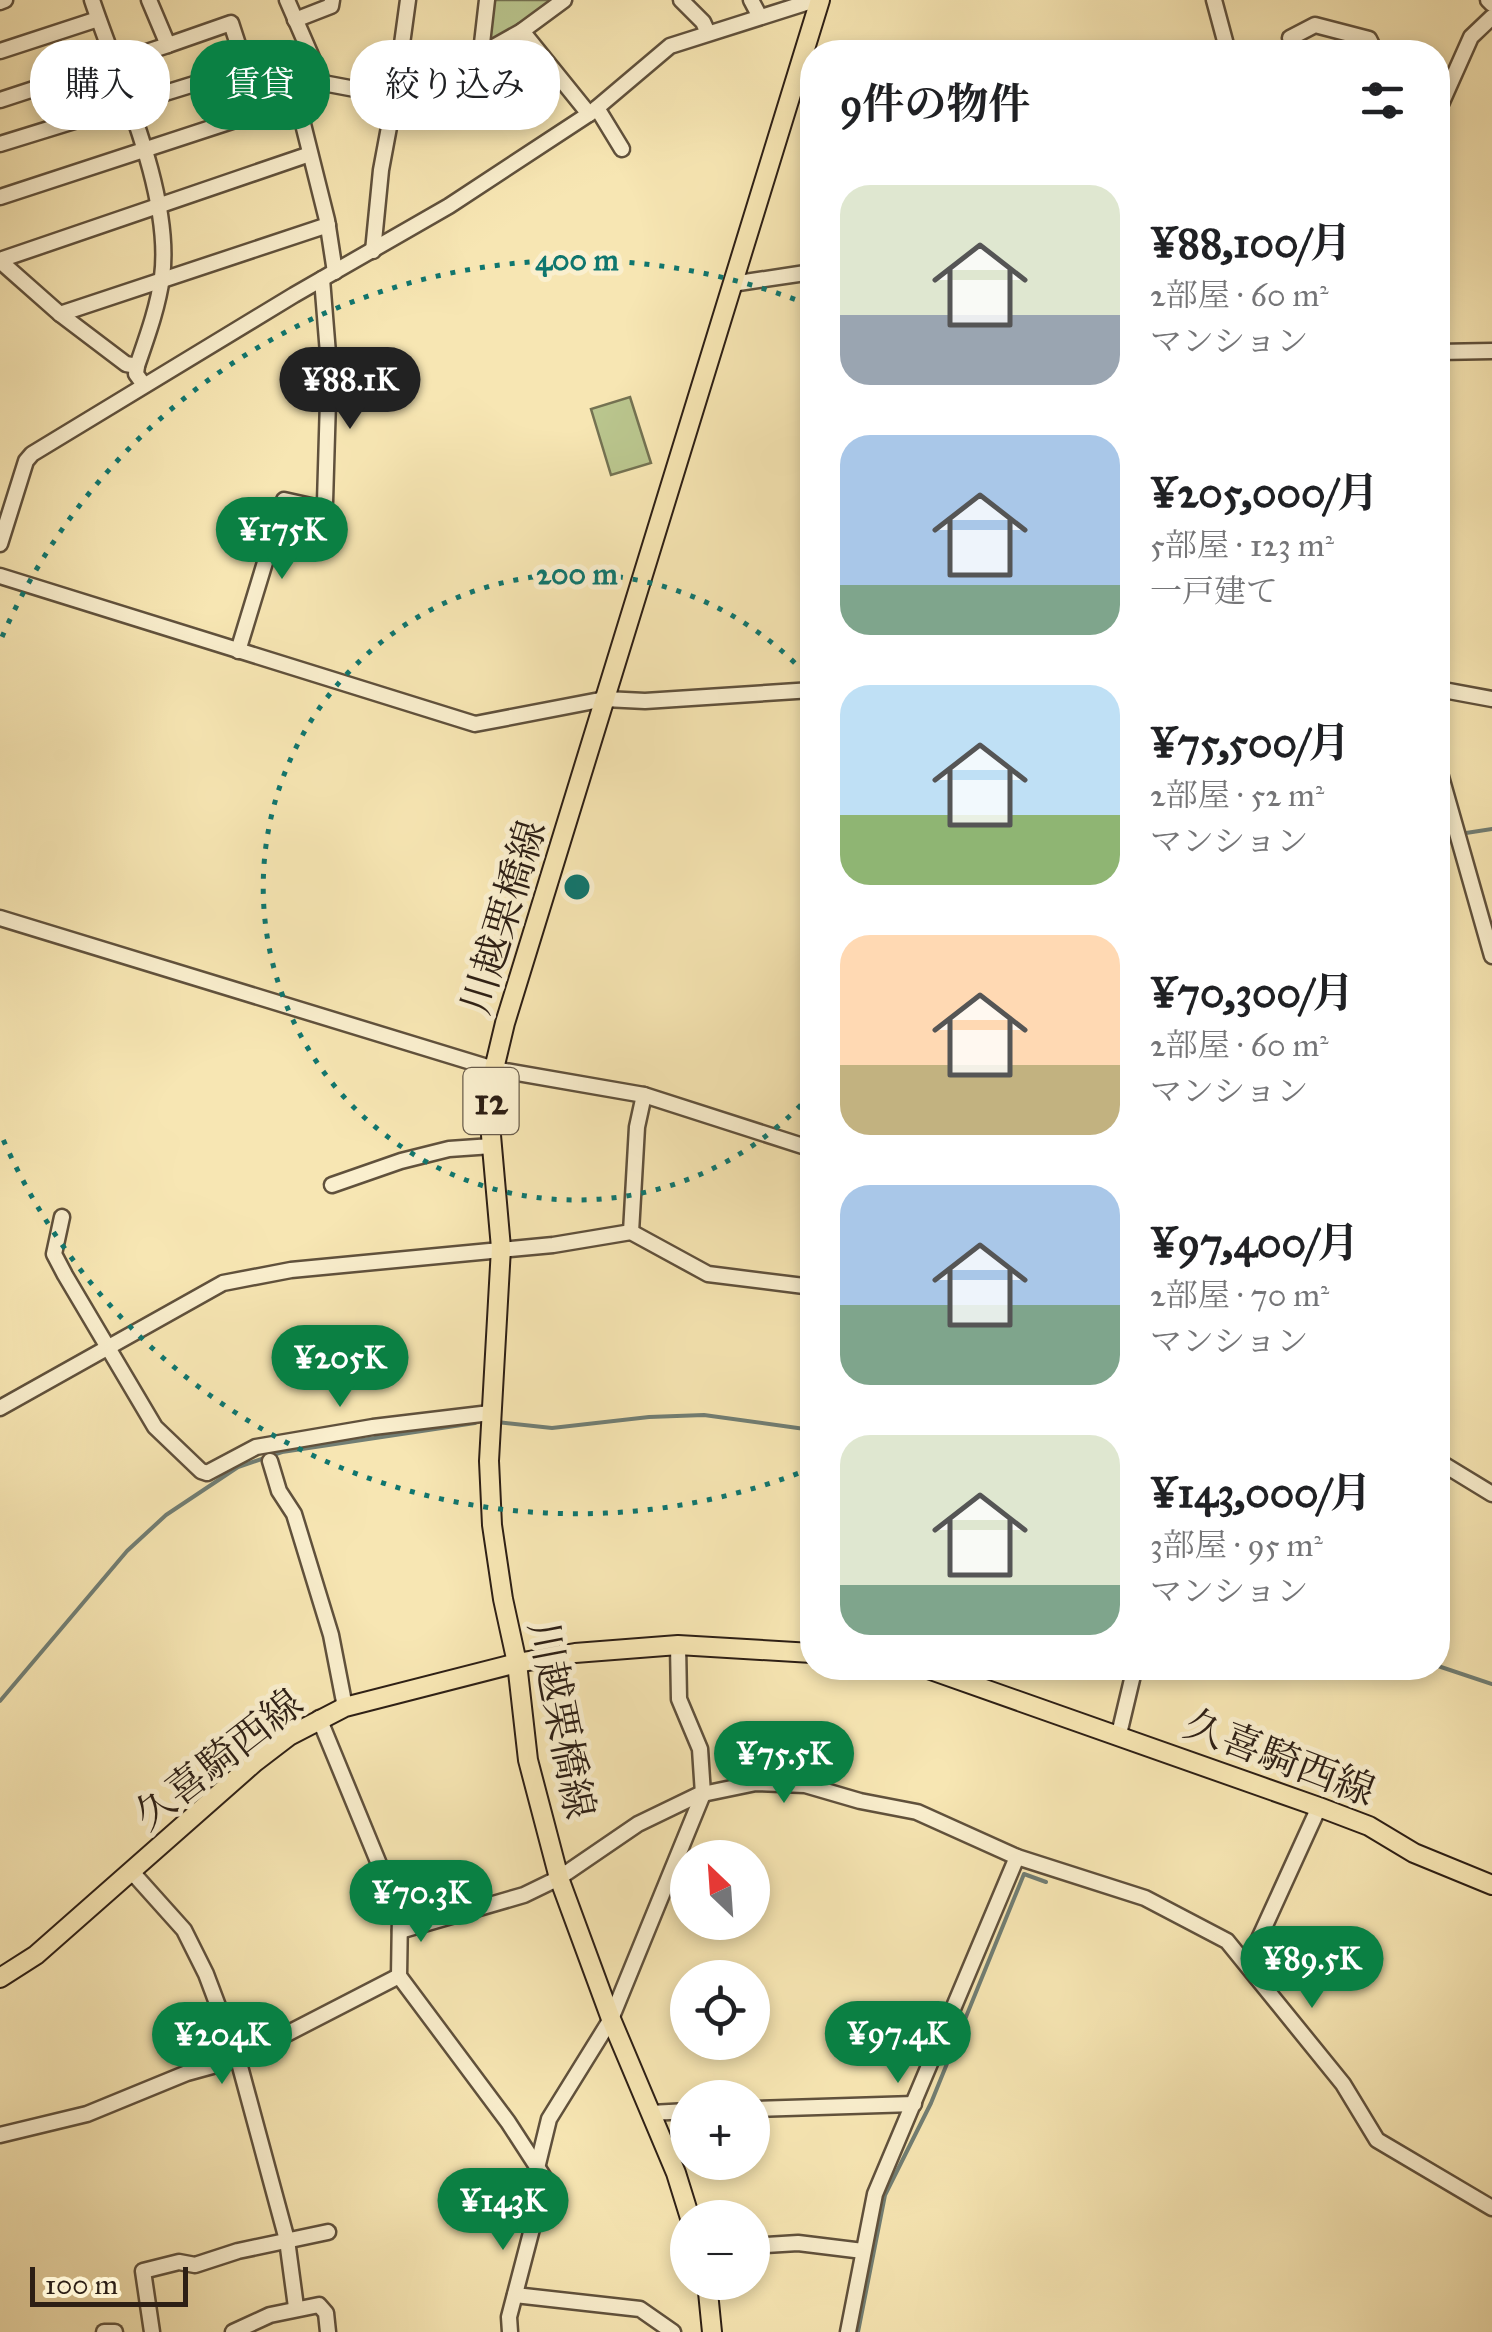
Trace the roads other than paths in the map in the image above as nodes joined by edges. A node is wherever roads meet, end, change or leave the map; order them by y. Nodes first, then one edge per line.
1 (92, 0) edge
2 (149, 0) edge
3 (287, 0) edge
4 (332, 0) edge
5 (408, 0) edge
6 (487, 0) edge
7 (564, 0) edge
8 (681, 0) edge
9 (751, 0) edge
10 (817, 0) edge
11 (1214, 0) edge
12 (1492, 16) edge
13 (760, 17) junction
14 (98, 19) junction
15 (296, 20) junction
16 (522, 31) junction
17 (708, 33) junction
18 (105, 40) edge
19 (166, 40) edge
20 (237, 40) edge
21 (403, 40) edge
22 (482, 40) edge
23 (504, 40) edge
24 (805, 40) edge
25 (1225, 40) edge
26 (1291, 40) edge
27 (1369, 40) edge
28 (170, 43) edge
29 (0, 52) edge
30 (800, 57) edge
31 (1450, 84) edge
32 (350, 88) edge
33 (30, 90) edge
34 (0, 100) edge
35 (593, 111) junction
36 (44, 130) edge
37 (136, 130) edge
38 (206, 130) edge
39 (304, 130) edge
40 (388, 130) edge
41 (0, 144) edge
42 (622, 149) dead end
43 (144, 151) junction
44 (310, 154) junction
45 (0, 197) edge
46 (158, 204) junction
47 (328, 225) junction
48 (373, 250) junction
49 (0, 260) edge
50 (800, 274) edge
51 (329, 276) junction
52 (162, 278) junction
53 (732, 284) junction
54 (60, 314) junction
55 (1450, 352) edge
56 (1492, 352) edge
57 (137, 366) junction
58 (144, 386) junction
59 (0, 544) edge
60 (0, 576) edge
61 (238, 651) junction
62 (800, 691) edge
63 (1450, 691) edge
64 (605, 698) junction
65 (1492, 699) edge
66 (1450, 808) edge
67 (0, 918) edge
68 (1492, 956) edge
69 (494, 1069) junction
70 (644, 1095) junction
71 (800, 1145) edge
72 (492, 1146) junction
73 (332, 1185) dead end
74 (62, 1217) dead end
75 (631, 1232) junction
76 (501, 1248) junction
77 (800, 1286) edge
78 (109, 1348) junction
79 (0, 1408) edge
80 (490, 1413) junction
81 (270, 1461) dead end
82 (1450, 1468) edge
83 (1492, 1494) edge
84 (678, 1645) junction
85 (800, 1652) edge
86 (517, 1662) junction
87 (960, 1680) edge
88 (1132, 1680) edge
89 (345, 1707) junction
90 (319, 1718) junction
91 (1118, 1734) junction
92 (703, 1794) junction
93 (1319, 1807) junction
94 (1016, 1856) junction
95 (132, 1872) junction
96 (559, 1878) junction
97 (1492, 1885) edge
98 (400, 1931) junction
99 (1247, 1965) junction
100 (399, 1976) junction
101 (0, 1978) edge
102 (611, 2019) junction
103 (238, 2059) junction
104 (914, 2104) junction
105 (770, 2108) edge
106 (670, 2111) edge
107 (651, 2112) junction
108 (0, 2135) edge
109 (538, 2164) junction
110 (683, 2200) edge
111 (1492, 2208) edge
112 (328, 2232) dead end
113 (287, 2240) junction
114 (770, 2245) edge
115 (863, 2250) junction
116 (514, 2295) junction
117 (709, 2300) edge
118 (296, 2307) junction
119 (104, 2332) edge
120 (115, 2332) edge
121 (152, 2332) edge
122 (233, 2332) edge
123 (328, 2332) edge
124 (510, 2332) edge
125 (673, 2332) edge
126 (712, 2332) edge
127 (848, 2332) edge

1 - 14 street
2 - 19 street
3 - 15 street
4 - 15 street
5 - 21 street
6 - 22 street
7 - 16 street
8 - 17 street
9 - 13 street
10 - 13 street
10 - 24 main road, 川越栗橋線 / 12
11 - 25 street
12 - 31 street
13 - 17 street
14 - 18 street
14 - 29 street
15 - 32 street
16 - 23 street
16 - 35 street
17 - 35 street
20 - 28 street
26 - 27 street
30 - 53 main road, 川越栗橋線 / 12
33 - 34 street
35 - 42 street
35 - 48 street
36 - 41 street
37 - 43 street
38 - 43 street
39 - 44 street
40 - 48 street
43 - 45 street
43 - 46 street
44 - 46 street
44 - 47 street
46 - 49 street
46 - 52 street
47 - 51 street
47 - 52 street
48 - 51 street
49 - 54 street
50 - 53 street
51 - 58 street
51 - 61 street
52 - 54 street
52 - 57 street
53 - 64 main road, 川越栗橋線 / 12
54 - 57 street
55 - 56 street
57 - 58 street
58 - 59 street
60 - 61 street
61 - 64 street
62 - 64 street
63 - 65 street
64 - 69 main road, 川越栗橋線 / 12
66 - 68 street
67 - 69 street
69 - 70 street
69 - 72 main road, 川越栗橋線 / 12
70 - 71 street
70 - 75 street
72 - 73 street
72 - 76 main road, 川越栗橋線 / 12
74 - 78 street
75 - 76 street
75 - 77 street
76 - 78 street
76 - 80 main road, 川越栗橋線 / 12
78 - 79 street
78 - 80 street
80 - 86 main road, 川越栗橋線 / 12
81 - 89 street
82 - 83 street
84 - 85 main road, 久喜騎西線
84 - 86 main road, 久喜騎西線
84 - 92 street
86 - 89 main road, 久喜騎西線
86 - 96 main road, 川越栗橋線 / 12
87 - 91 main road, 久喜騎西線
88 - 91 street
89 - 90 main road, 久喜騎西線
90 - 95 main road, 久喜騎西線
90 - 98 street
91 - 93 main road, 久喜騎西線
92 - 94 street
92 - 96 street
92 - 102 street
93 - 97 main road, 久喜騎西線
93 - 99 street
94 - 99 street
94 - 104 street
95 - 101 main road, 久喜騎西線
95 - 103 street
96 - 98 street
96 - 102 main road, 川越栗橋線 / 12
98 - 100 street
99 - 111 street
100 - 103 street
100 - 109 street
102 - 107 main road, 川越栗橋線 / 12
102 - 109 street
103 - 108 street
103 - 113 street
104 - 105 street
104 - 115 street
106 - 107 street
107 - 110 main road, 川越栗橋線 / 12
109 - 116 street
112 - 113 street
113 - 118 street
113 - 121 street
114 - 115 street
115 - 127 street
116 - 124 street
116 - 125 street
117 - 126 main road
118 - 122 street
118 - 123 street
119 - 120 street

